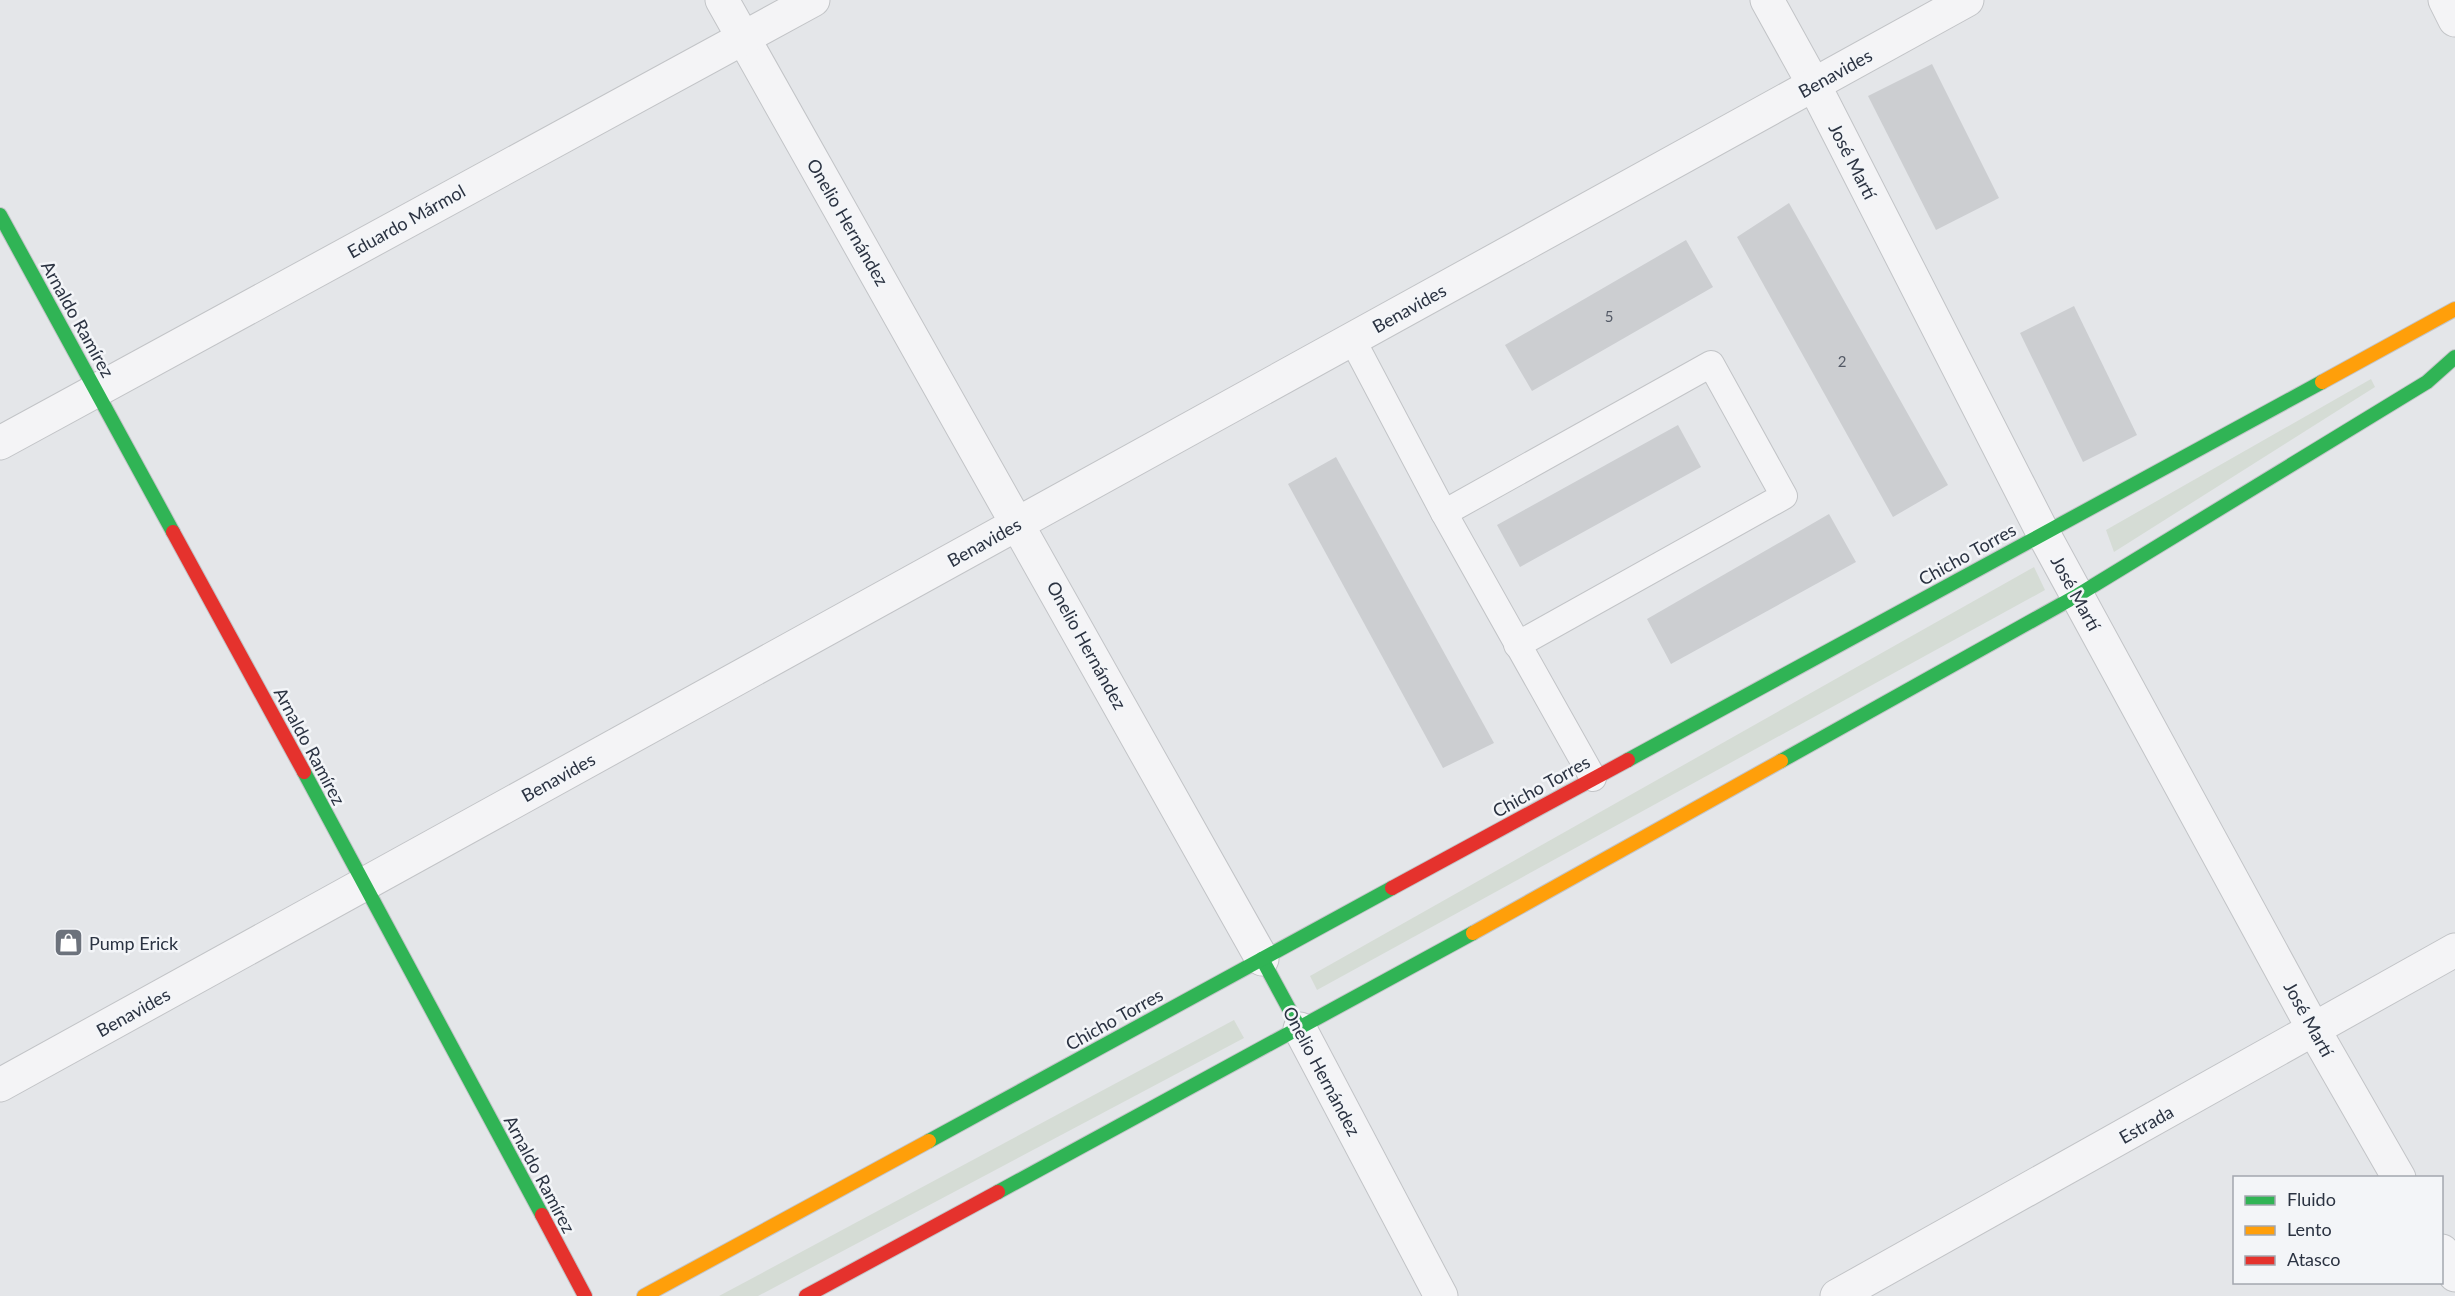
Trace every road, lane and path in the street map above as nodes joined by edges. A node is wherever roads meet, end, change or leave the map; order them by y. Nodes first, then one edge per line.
1 (722, 0) edge
2 (813, 0) edge
3 (1767, 0) edge
4 (1967, 0) edge
5 (2445, 0) edge
6 (2455, 20) edge
7 (744, 38) junction
8 (1814, 85) junction
9 (0, 215) edge
10 (2455, 309) edge
11 (1352, 339) junction
12 (2455, 357) edge
13 (96, 389) junction
14 (0, 443) edge
15 (1444, 513) junction
16 (1018, 523) junction
17 (2043, 533) junction
18 (2078, 595) junction
19 (1516, 645) junction
20 (1593, 778) junction
21 (365, 884) junction
22 (2455, 951) edge
23 (1263, 958) junction
24 (1300, 1029) junction
25 (2314, 1030) junction
26 (0, 1085) edge
27 (2398, 1176) edge
28 (2443, 1253) edge
29 (2455, 1275) edge
30 (585, 1296) edge
31 (644, 1296) edge
32 (806, 1296) edge
33 (1441, 1296) edge
34 (1837, 1296) edge

1 - 7 street, Onelio Hernández
2 - 7 street, Eduardo Mármol
3 - 8 street, José Martí
4 - 8 street, Benavides
5 - 6 street
7 - 13 street, Eduardo Mármol
7 - 16 street, Onelio Hernández
8 - 11 street, Benavides
8 - 17 street, José Martí
9 - 13 street, Arnaldo Ramírez
10 - 17 street, Chicho Torres
11 - 15 lane
11 - 16 street, Benavides
12 - 18 street
13 - 14 street, Eduardo Mármol
13 - 21 street, Arnaldo Ramírez
15 - 19 lane
15 - 19 lane
16 - 21 street, Benavides
16 - 23 street, Onelio Hernández
17 - 18 street, José Martí
17 - 20 street, Chicho Torres
18 - 24 street
18 - 25 street, José Martí
19 - 20 lane
20 - 23 street, Chicho Torres
21 - 26 street, Benavides
21 - 30 street, Arnaldo Ramírez
22 - 25 street, Estrada
23 - 24 street, Onelio Hernández
23 - 31 street, Chicho Torres
24 - 32 street
24 - 33 street, Onelio Hernández
25 - 27 street, José Martí
25 - 34 street, Estrada
28 - 29 street

